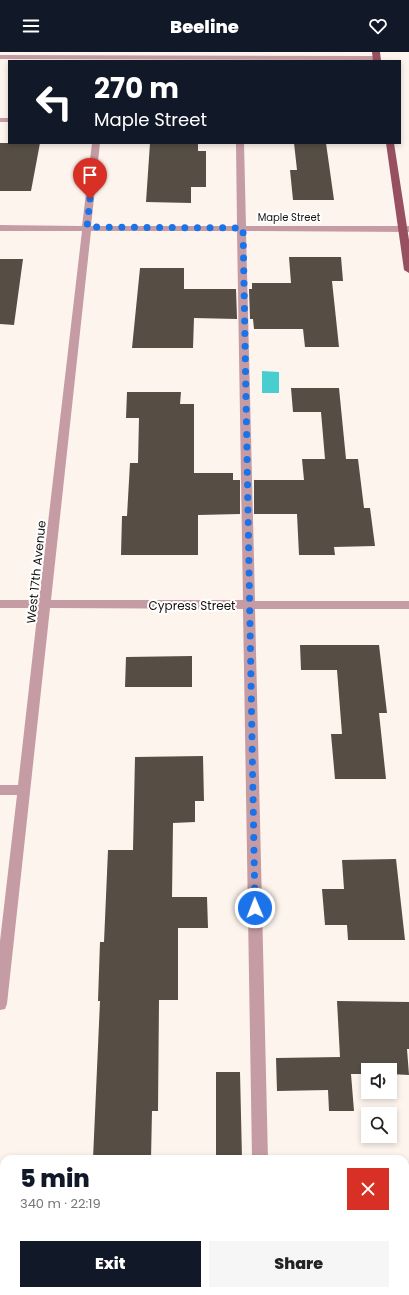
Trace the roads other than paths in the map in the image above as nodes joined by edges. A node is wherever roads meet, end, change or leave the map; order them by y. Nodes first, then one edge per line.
1 (0, 57) edge
2 (377, 57) edge
3 (105, 59) edge
4 (96, 144) edge
5 (240, 144) edge
6 (390, 144) edge
7 (87, 227) junction
8 (0, 228) edge
9 (243, 228) junction
10 (406, 229) edge
11 (409, 270) edge
12 (0, 604) edge
13 (45, 605) junction
14 (250, 605) junction
15 (409, 605) edge
16 (0, 790) edge
17 (23, 790) junction
18 (0, 1004) edge
19 (260, 1155) edge

1 - 3 street
2 - 3 street
4 - 7 street, West 17th Avenue
5 - 9 street
6 - 10 main road
7 - 8 street, Maple Street
7 - 9 street, Maple Street
7 - 13 street, West 17th Avenue
9 - 10 street, Maple Street
9 - 14 street
10 - 11 main road
12 - 13 street, Cypress Street
13 - 14 street, Cypress Street
13 - 17 street, West 17th Avenue
14 - 15 street, Cypress Street
14 - 19 street
16 - 17 street
17 - 18 street, West 17th Avenue

